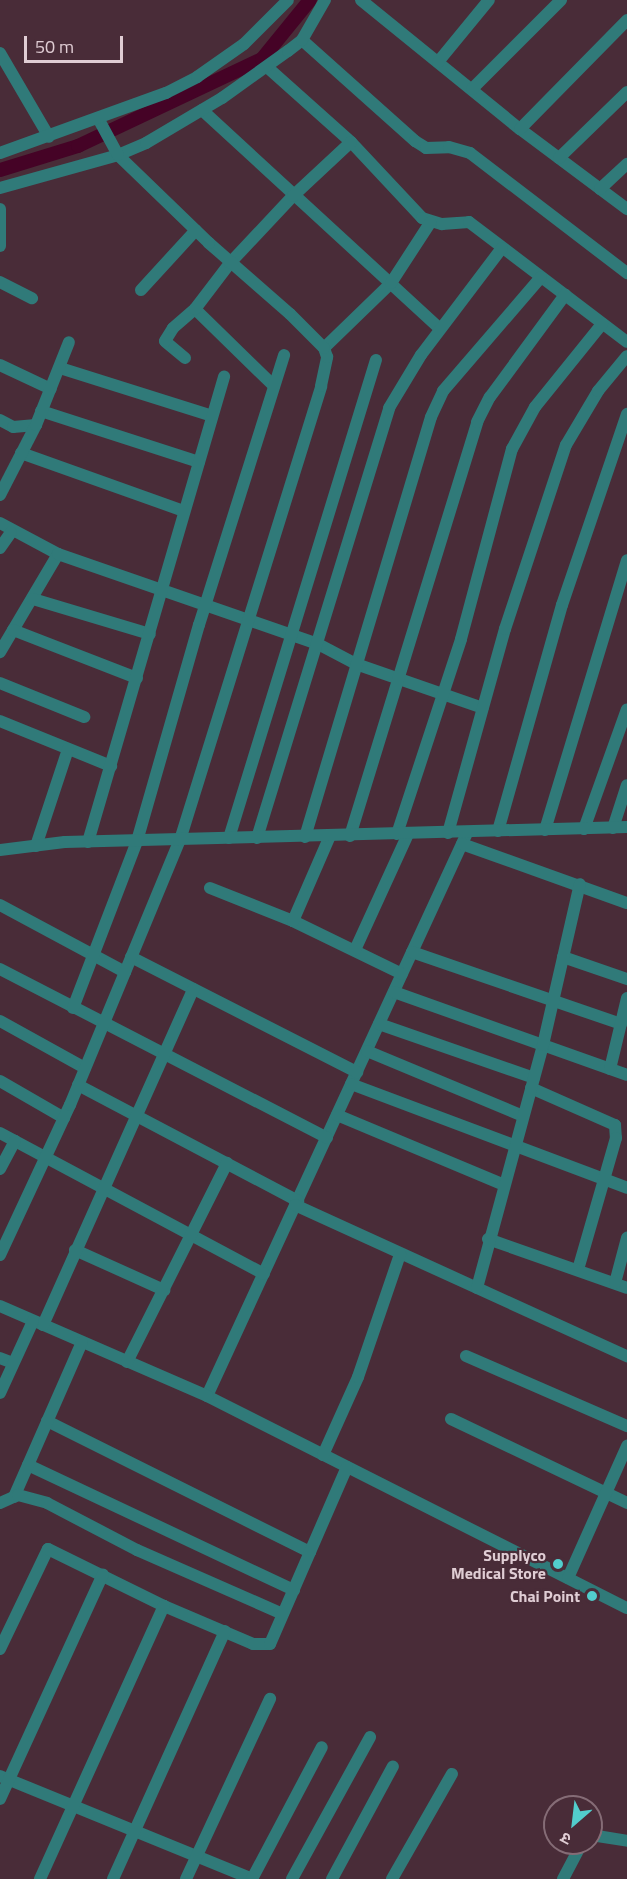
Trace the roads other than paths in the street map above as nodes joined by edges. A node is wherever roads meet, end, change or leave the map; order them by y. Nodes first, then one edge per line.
1 (288, 0) edge
2 (325, 0) edge
3 (361, 0) edge
4 (489, 0) edge
5 (561, 0) edge
6 (627, 20) edge
7 (302, 39) junction
8 (0, 53) edge
9 (438, 62) junction
10 (267, 67) junction
11 (472, 89) junction
12 (627, 92) edge
13 (202, 110) junction
14 (101, 123) junction
15 (520, 129) junction
16 (49, 137) junction
17 (351, 142) junction
18 (116, 151) junction
19 (0, 153) edge
20 (559, 158) junction
21 (627, 164) edge
22 (0, 188) edge
23 (600, 189) junction
24 (293, 196) junction
25 (0, 209) edge
26 (627, 209) edge
27 (430, 223) junction
28 (196, 230) junction
29 (0, 246) edge
30 (502, 248) junction
31 (230, 263) junction
32 (627, 273) edge
33 (541, 277) junction
34 (0, 282) edge
35 (391, 283) junction
36 (141, 290) dead end
37 (565, 295) junction
38 (32, 298) dead end
39 (195, 309) junction
40 (602, 324) junction
41 (440, 329) junction
42 (69, 342) dead end
43 (627, 342) edge
44 (324, 348) junction
45 (284, 356) dead end
46 (627, 356) edge
47 (184, 358) dead end
48 (376, 360) dead end
49 (0, 365) edge
50 (60, 368) junction
51 (225, 376) dead end
52 (274, 386) junction
53 (51, 389) junction
54 (41, 411) junction
55 (627, 414) edge
56 (212, 416) junction
57 (0, 420) edge
58 (36, 425) junction
59 (21, 453) junction
60 (199, 462) junction
61 (0, 495) edge
62 (184, 511) junction
63 (0, 523) edge
64 (11, 532) junction
65 (0, 548) edge
66 (58, 554) junction
67 (627, 560) edge
68 (162, 591) junction
69 (33, 599) junction
70 (205, 606) junction
71 (247, 620) junction
72 (13, 630) junction
73 (150, 634) junction
74 (290, 636) junction
75 (318, 644) junction
76 (0, 652) edge
77 (356, 664) junction
78 (137, 678) junction
79 (398, 678) junction
80 (0, 683) edge
81 (442, 693) junction
82 (483, 708) junction
83 (627, 709) edge
84 (84, 717) dead end
85 (2, 726) edge
86 (68, 749) junction
87 (111, 766) junction
88 (627, 785) edge
89 (627, 827) edge
90 (613, 828) junction
91 (584, 829) junction
92 (545, 830) junction
93 (498, 831) junction
94 (448, 833) junction
95 (403, 834) junction
96 (330, 836) junction
97 (350, 836) junction
98 (305, 837) junction
99 (229, 838) junction
100 (257, 838) junction
101 (464, 838) junction
102 (180, 840) junction
103 (137, 841) junction
104 (88, 842) junction
105 (36, 846) junction
106 (0, 850) edge
107 (580, 884) junction
108 (210, 888) dead end
109 (627, 903) edge
110 (0, 905) edge
111 (293, 921) junction
112 (355, 950) junction
113 (412, 952) junction
114 (94, 956) junction
115 (131, 957) junction
116 (563, 957) junction
117 (0, 969) edge
118 (125, 972) junction
119 (402, 974) junction
120 (627, 979) edge
121 (193, 988) junction
122 (394, 992) junction
123 (627, 998) edge
124 (553, 1003) junction
125 (73, 1008) junction
126 (0, 1021) edge
127 (103, 1024) junction
128 (379, 1024) junction
129 (621, 1024) junction
130 (543, 1045) junction
131 (367, 1051) junction
132 (166, 1054) junction
133 (85, 1068) junction
134 (610, 1069) junction
135 (627, 1076) edge
136 (354, 1078) junction
137 (0, 1081) edge
138 (532, 1083) junction
139 (78, 1085) junction
140 (337, 1115) junction
141 (137, 1116) junction
142 (524, 1116) junction
143 (64, 1118) junction
144 (0, 1133) edge
145 (327, 1138) junction
146 (15, 1141) junction
147 (514, 1148) junction
148 (46, 1157) junction
149 (227, 1163) junction
150 (0, 1169) edge
151 (603, 1180) junction
152 (504, 1185) junction
153 (102, 1186) junction
154 (627, 1188) edge
155 (296, 1203) junction
156 (193, 1235) junction
157 (627, 1238) edge
158 (488, 1239) junction
159 (75, 1250) junction
160 (400, 1254) junction
161 (0, 1255) edge
162 (578, 1270) junction
163 (264, 1274) junction
164 (615, 1283) junction
165 (477, 1288) junction
166 (627, 1288) edge
167 (164, 1290) junction
168 (0, 1306) edge
169 (38, 1323) junction
170 (81, 1342) junction
171 (466, 1356) dead end
172 (627, 1356) edge
173 (0, 1358) edge
174 (127, 1362) junction
175 (13, 1363) junction
176 (0, 1393) edge
177 (207, 1396) junction
178 (451, 1419) dead end
179 (47, 1420) junction
180 (627, 1426) edge
181 (627, 1446) edge
182 (323, 1455) junction
183 (28, 1465) junction
184 (347, 1467) junction
185 (607, 1492) junction
186 (14, 1497) junction
187 (0, 1503) edge
188 (627, 1503) edge
189 (310, 1552) junction
190 (104, 1574) junction
191 (568, 1578) junction
192 (294, 1590) junction
193 (164, 1606) junction
194 (627, 1608) edge
195 (284, 1614) junction
196 (225, 1631) junction
197 (0, 1649) edge
198 (270, 1699) dead end
199 (370, 1737) dead end
200 (322, 1748) dead end
201 (393, 1766) dead end
202 (452, 1774) dead end
203 (4, 1778) edge
204 (0, 1799) edge
205 (73, 1805) junction
206 (136, 1831) junction
207 (603, 1837) edge
208 (627, 1841) edge
209 (576, 1855) edge
210 (197, 1856) junction
211 (40, 1879) edge
212 (113, 1879) edge
213 (186, 1879) edge
214 (253, 1879) edge
215 (292, 1879) edge
216 (332, 1879) edge
217 (392, 1879) edge
218 (563, 1879) edge

1 - 14 street
2 - 7 street
3 - 9 street
4 - 9 street
5 - 11 street
6 - 15 street
7 - 10 street
7 - 32 street
8 - 16 street
9 - 11 street
10 - 13 street
10 - 17 street
11 - 15 street
12 - 20 street
13 - 18 street
13 - 24 street
14 - 16 street
14 - 18 street
15 - 20 street
16 - 19 street
17 - 24 street
17 - 27 street
18 - 22 street
18 - 28 street
20 - 23 street
21 - 23 street
23 - 26 street
24 - 31 street
24 - 35 street
25 - 29 street
27 - 30 street
27 - 35 street
28 - 31 street
28 - 36 street
30 - 33 street
30 - 41 street
31 - 39 street
31 - 44 street
33 - 37 street
33 - 77 street
34 - 38 street
35 - 41 street
35 - 44 street
37 - 40 street
37 - 79 street
39 - 47 street
39 - 52 street
40 - 43 street
40 - 81 street
41 - 75 street
42 - 50 street
44 - 71 street
45 - 52 street
46 - 82 street
48 - 74 street
49 - 53 street
50 - 53 street
50 - 56 street
51 - 56 street
52 - 70 street
53 - 54 street
54 - 58 street
54 - 60 street
55 - 93 street
56 - 60 street
57 - 58 street
58 - 59 street
59 - 61 street
59 - 62 street
60 - 62 street
62 - 68 street
63 - 64 street
64 - 65 street
64 - 66 street
66 - 68 street
66 - 69 street
67 - 92 street
68 - 70 street
68 - 73 street
69 - 72 street
69 - 73 street
70 - 71 street
70 - 103 street
71 - 74 street
71 - 102 street
72 - 76 street
72 - 78 street
73 - 78 street
74 - 75 street
74 - 99 street
75 - 77 street
75 - 100 street
77 - 79 street
77 - 98 street
78 - 87 street
79 - 81 street
79 - 97 street
80 - 84 street
81 - 82 street
81 - 95 street
82 - 94 street
83 - 91 street
85 - 86 street
86 - 87 street
86 - 105 street
87 - 104 street
88 - 90 street
89 - 90 street
90 - 91 street
91 - 92 street
92 - 93 street
93 - 101 street
94 - 95 street
94 - 101 street
95 - 97 street
95 - 112 street
96 - 97 street
96 - 98 street
96 - 111 street
98 - 100 street
99 - 100 street
99 - 102 street
101 - 107 street
101 - 113 street
102 - 103 street
102 - 115 street
103 - 104 street
103 - 114 street
104 - 105 street
105 - 106 street
107 - 109 street
107 - 116 street
108 - 111 street
110 - 114 street
111 - 112 street
112 - 119 street
113 - 119 street
113 - 124 street
114 - 118 street
114 - 125 street
115 - 118 street
115 - 121 street
116 - 120 street
116 - 124 street
117 - 125 street
118 - 127 street
119 - 122 street
121 - 132 street
121 - 136 street
122 - 128 street
122 - 130 street
123 - 129 street
124 - 129 street
124 - 130 street
125 - 127 street
126 - 133 street
127 - 132 street
127 - 133 street
128 - 131 street
128 - 138 street
129 - 134 street
130 - 134 street
130 - 138 street
131 - 136 street
131 - 142 street
132 - 141 street
132 - 145 street
133 - 139 street
134 - 135 street
136 - 140 street
136 - 147 street
137 - 143 street
138 - 142 street
138 - 151 street
139 - 141 street
139 - 143 street
140 - 145 street
140 - 152 street
141 - 149 street
141 - 153 street
142 - 147 street
143 - 148 street
144 - 146 street
145 - 155 street
146 - 148 street
146 - 150 street
147 - 151 street
147 - 152 street
148 - 153 street
148 - 161 street
149 - 155 street
149 - 156 street
151 - 154 street
151 - 162 street
152 - 158 street
153 - 156 street
153 - 159 street
155 - 160 street
155 - 163 street
156 - 163 street
156 - 167 street
157 - 164 street
158 - 162 street
158 - 165 street
159 - 167 street
159 - 169 street
160 - 165 street
160 - 182 street
162 - 164 street
163 - 177 street
164 - 166 street
165 - 172 street
167 - 174 street
168 - 169 street
169 - 170 street
169 - 175 street
170 - 174 street
170 - 179 street
171 - 180 street
173 - 175 street
174 - 177 street
175 - 176 street
177 - 182 street
178 - 185 street
179 - 183 street
179 - 189 street
181 - 185 street
182 - 184 street
183 - 186 street
183 - 192 street
184 - 189 street
184 - 191 street
185 - 188 street
185 - 191 street
186 - 187 street
186 - 195 street
189 - 192 street
190 - 193 street
190 - 197 street
190 - 203 street
191 - 194 street
192 - 195 street
193 - 196 street
193 - 205 street
195 - 196 street
196 - 206 street
198 - 210 street
199 - 215 street
200 - 214 street
201 - 216 street
202 - 217 street
203 - 204 street
203 - 205 street
205 - 206 street
205 - 211 street
206 - 210 street
206 - 212 street
207 - 208 street
209 - 218 street
210 - 213 street
210 - 214 street

